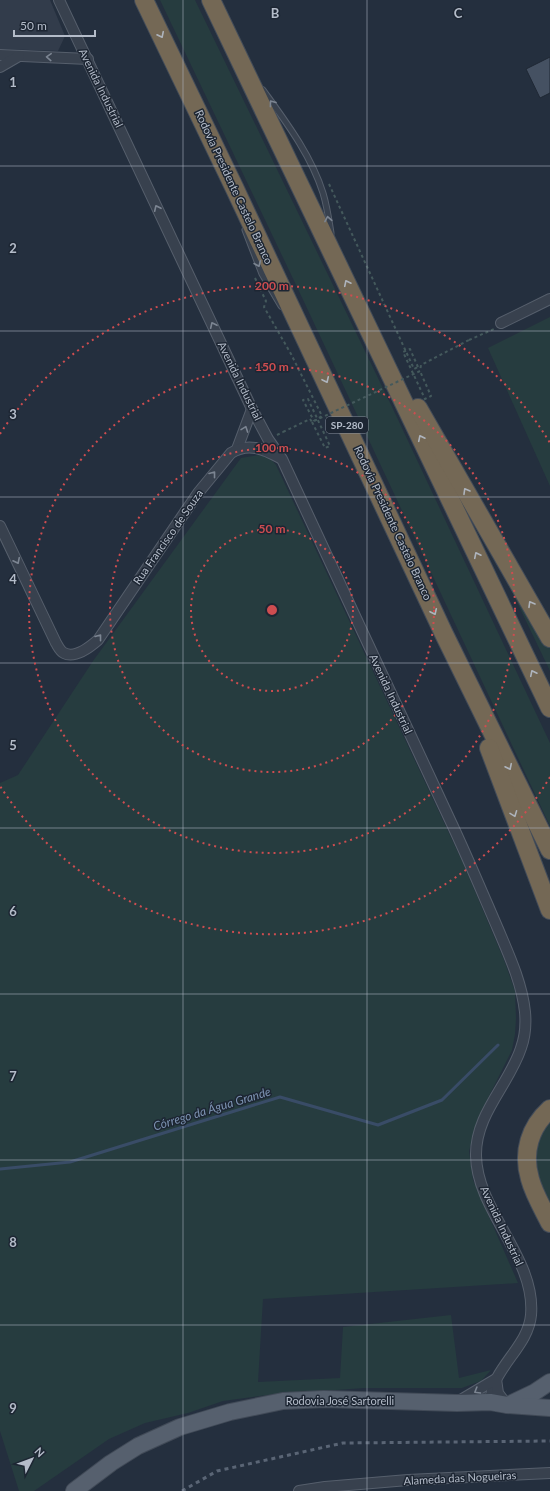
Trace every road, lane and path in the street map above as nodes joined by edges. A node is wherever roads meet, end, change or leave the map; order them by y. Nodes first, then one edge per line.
1 (60, 0) edge
2 (144, 0) edge
3 (211, 0) edge
4 (0, 55) edge
5 (19, 56) junction
6 (88, 60) junction
7 (0, 67) edge
8 (327, 180) dead end
9 (234, 186) junction
10 (241, 216) dead end
11 (243, 223) dead end
12 (262, 274) junction
13 (550, 299) edge
14 (284, 311) dead end
15 (361, 312) junction
16 (291, 322) dead end
17 (501, 323) joint
18 (317, 362) junction
19 (420, 371) junction
20 (252, 409) junction
21 (313, 422) junction
22 (283, 432) dead end
23 (237, 449) junction
24 (282, 459) junction
25 (0, 526) edge
26 (444, 634) junction
27 (550, 638) edge
28 (550, 708) edge
29 (550, 850) edge
30 (550, 910) edge
31 (550, 1109) edge
32 (550, 1117) edge
33 (529, 1146) junction
34 (550, 1223) edge
35 (496, 1379) junction
36 (550, 1382) edge
37 (490, 1402) junction
38 (457, 1403) junction
39 (507, 1405) junction
40 (550, 1408) edge
41 (550, 1474) edge
42 (360, 1487) edge
43 (74, 1491) edge
44 (299, 1491) edge

1 - 6 street, Avenida Industrial
2 -> 9 highway, Rodovia Presidente Castelo Branco / SP-280
15 -> 3 highway
4 - 5 street
6 -> 5 street
5 - 7 street
20 -> 6 street, Avenida Industrial
8 - 19 path, bridge
9 - 10 lane
9 - 18 highway, Rodovia Presidente Castelo Branco / SP-280
11 -> 12 lane
12 - 14 lane
12 - 21 path
13 - 17 street
27 -> 15 highway
28 -> 15 highway
16 - 18 lane
17 - 19 path, bridge
18 -> 26 highway, Rodovia Presidente Castelo Branco / SP-280
19 - 21 path, bridge
23 -> 20 street
20 - 24 street, Avenida Industrial
21 - 21 path, bridge
21 - 22 path, bridge
23 - 24 street
25 -> 23 street, Rua Francisco de Souza
24 - 35 street, Avenida Industrial
26 -> 29 highway, Rodovia Presidente Castelo Branco / SP-280
26 -> 30 highway
31 - 33 highway
32 - 33 highway
33 - 34 highway
35 - 37 street, Avenida Industrial
35 -> 38 street
35 - 39 street
36 - 39 main road
37 - 38 main road, Rodovia José Sartorelli
37 - 39 main road, Rodovia José Sartorelli
38 - 43 main road, Rodovia José Sartorelli
39 - 40 main road, Rodovia José Sartorelli
41 - 42 street, Alameda das Nogueiras
42 - 44 street, Alameda das Nogueiras

